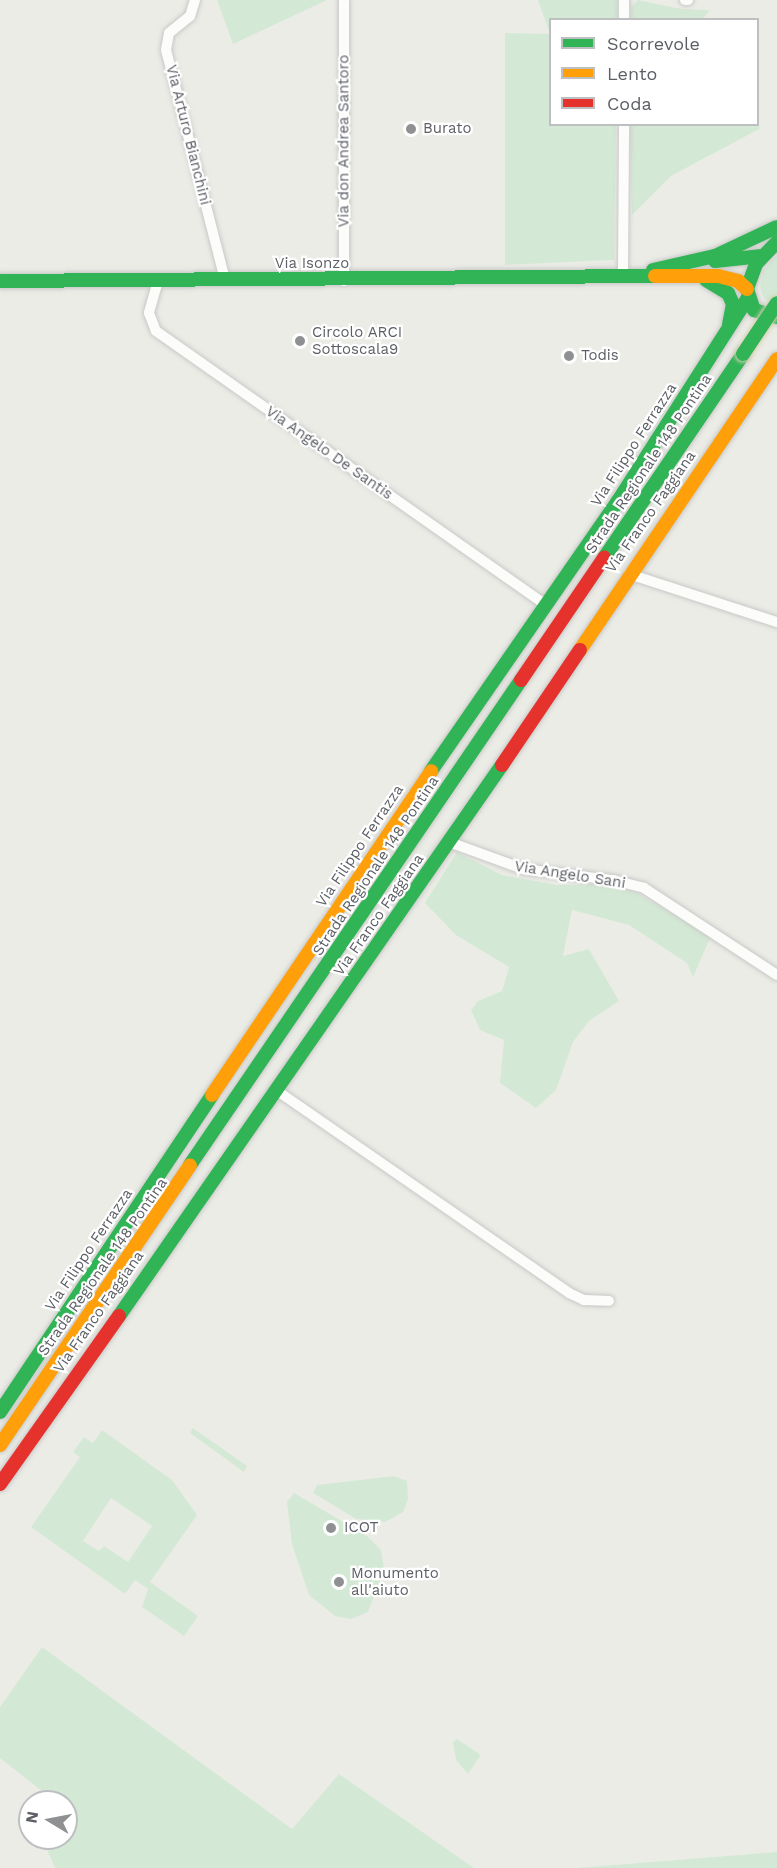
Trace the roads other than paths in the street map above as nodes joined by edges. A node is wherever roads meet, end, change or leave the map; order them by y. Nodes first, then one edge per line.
1 (195, 0) edge
2 (344, 0) edge
3 (624, 0) edge
4 (624, 18) edge
5 (624, 126) edge
6 (777, 227) edge
7 (777, 242) edge
8 (762, 256) junction
9 (697, 261) junction
10 (623, 276) junction
11 (697, 277) junction
12 (225, 280) junction
13 (0, 281) edge
14 (158, 281) junction
15 (344, 281) junction
16 (747, 294) junction
17 (777, 303) edge
18 (777, 317) edge
19 (727, 333) junction
20 (777, 359) edge
21 (629, 574) junction
22 (546, 604) junction
23 (777, 622) edge
24 (449, 842) junction
25 (777, 975) edge
26 (276, 1090) junction
27 (609, 1301) dead end
28 (0, 1412) edge
29 (0, 1445) edge
30 (0, 1484) edge

1 - 12 street, Via Arturo Bianchini
2 - 15 street, Via don Andrea Santoro
3 - 4 street
5 - 10 street
6 - 9 street
7 - 8 street
8 - 9 street
8 - 16 street
9 - 10 street
10 - 11 street
10 - 15 street, Via Isonzo
11 - 16 street
11 - 19 street
12 - 14 street, Via Isonzo
12 - 15 street, Via Isonzo
13 - 14 street, Via Isonzo
14 - 22 street, Via Angelo De Santis
16 - 18 street
16 - 19 street, Via Filippo Ferrazza
17 - 29 street, Strada Regionale 148 Pontina, bridge
19 - 22 street, Via Filippo Ferrazza
20 - 21 street, Via Franco Faggiana
21 - 23 street
21 - 24 street, Via Franco Faggiana
22 - 28 street, Via Filippo Ferrazza
24 - 25 street, Via Angelo Sani
24 - 26 street, Via Franco Faggiana
26 - 27 street
26 - 30 street, Via Franco Faggiana

